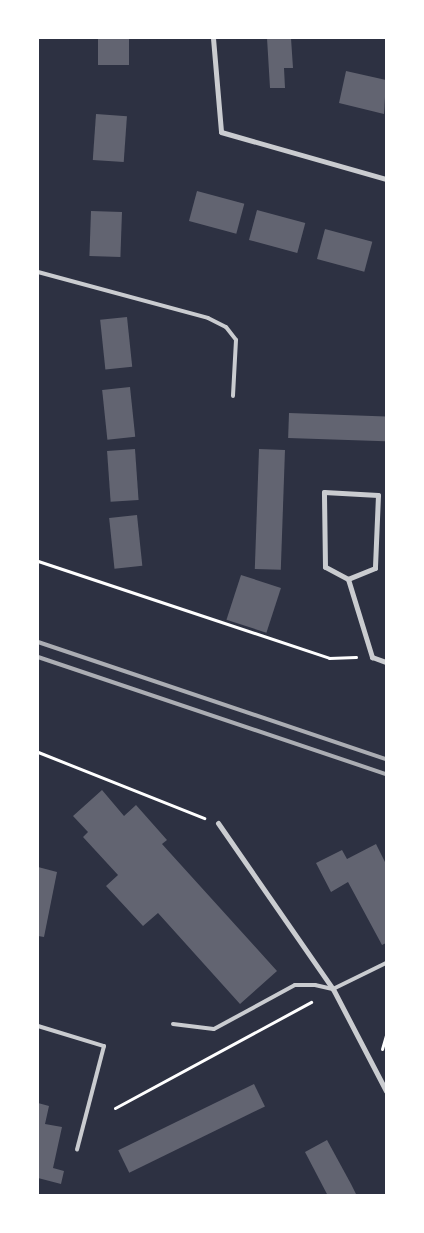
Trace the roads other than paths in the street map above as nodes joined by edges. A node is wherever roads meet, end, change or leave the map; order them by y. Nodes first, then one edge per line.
1 (213, 38) edge
2 (386, 179) edge
3 (38, 272) edge
4 (233, 396) dead end
5 (348, 579) junction
6 (386, 662) edge
7 (218, 823) road end
8 (386, 963) edge
9 (333, 990) junction
10 (173, 1024) dead end
11 (38, 1026) edge
12 (386, 1091) edge
13 (77, 1150) dead end

1 - 2 street
3 - 4 lane
5 - 5 street
5 - 6 street
7 - 9 street
8 - 9 lane
9 - 10 lane
9 - 12 street
11 - 13 lane

